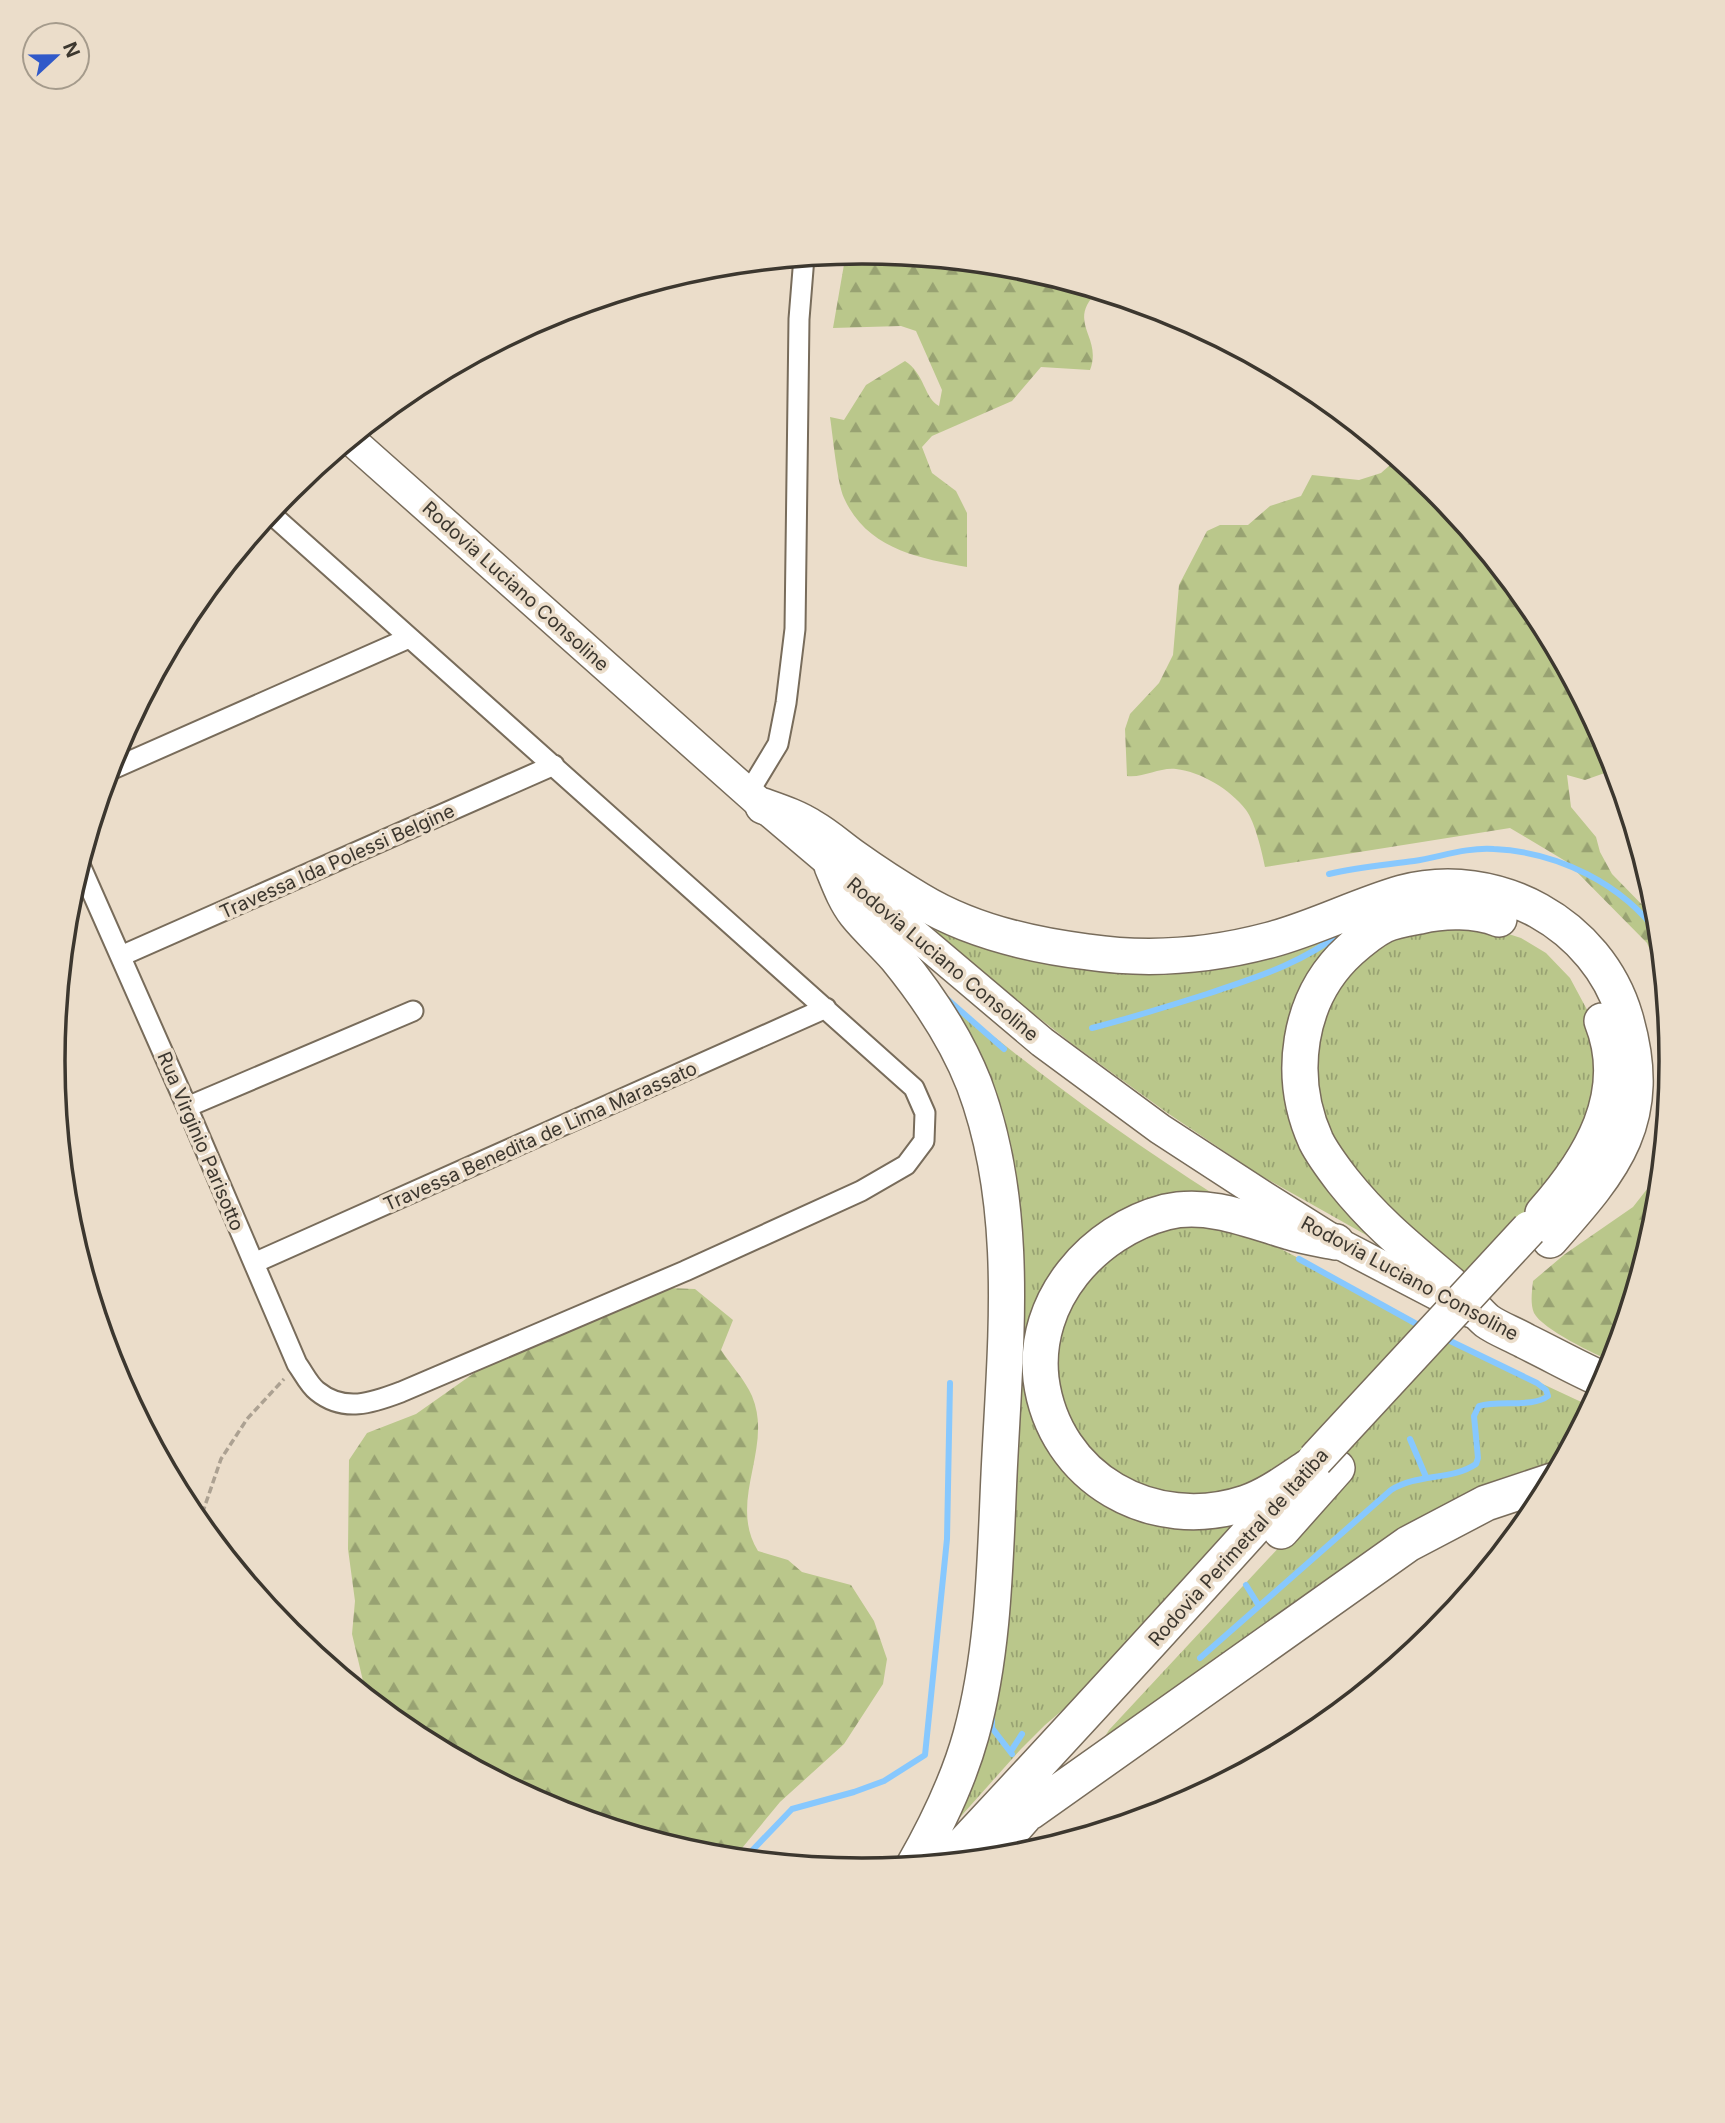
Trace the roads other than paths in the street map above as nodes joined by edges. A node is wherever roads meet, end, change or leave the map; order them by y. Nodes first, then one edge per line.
1 (803, 266) edge
2 (357, 445) edge
3 (278, 520) edge
4 (409, 638) junction
5 (122, 765) edge
6 (554, 765) junction
7 (756, 799) junction
8 (832, 866) junction
9 (86, 879) edge
10 (121, 956) junction
11 (827, 1008) junction
12 (413, 1011) dead end
13 (187, 1107) junction
14 (1540, 1234) junction
15 (1336, 1242) junction
16 (254, 1263) junction
17 (1488, 1321) junction
18 (1596, 1376) edge
19 (1320, 1465) junction
20 (1538, 1486) edge
21 (1030, 1812) junction
22 (998, 1847) edge
23 (955, 1853) edge
24 (918, 1858) edge

1 - 7 street
2 - 7 main road, Rodovia Luciano Consoline
3 - 4 street
4 - 5 street
4 - 6 street
6 - 10 street, Travessa Ida Polessi Belgine
6 - 11 street
7 - 8 main road, Rodovia Luciano Consoline
7 - 14 highway
8 - 15 main road, Rodovia Luciano Consoline
8 - 24 highway
9 - 10 street, Rua Virginio Parisotto
10 - 13 street, Rua Virginio Parisotto
11 - 16 street, Travessa Benedita de Lima Marassato
11 - 16 street, Rua Virginio Parisotto
12 - 13 street
13 - 16 street, Rua Virginio Parisotto
14 - 17 highway
14 - 19 highway, Rodovia Perimetral de Itatiba, bridge
15 - 17 main road, Rodovia Luciano Consoline
15 - 19 highway
17 - 18 highway, Rodovia Luciano Consoline
19 - 21 highway, Rodovia Perimetral de Itatiba
19 - 23 highway, Rodovia Perimetral de Itatiba
20 - 21 highway
21 - 22 highway, Rodovia Perimetral de Itatiba

